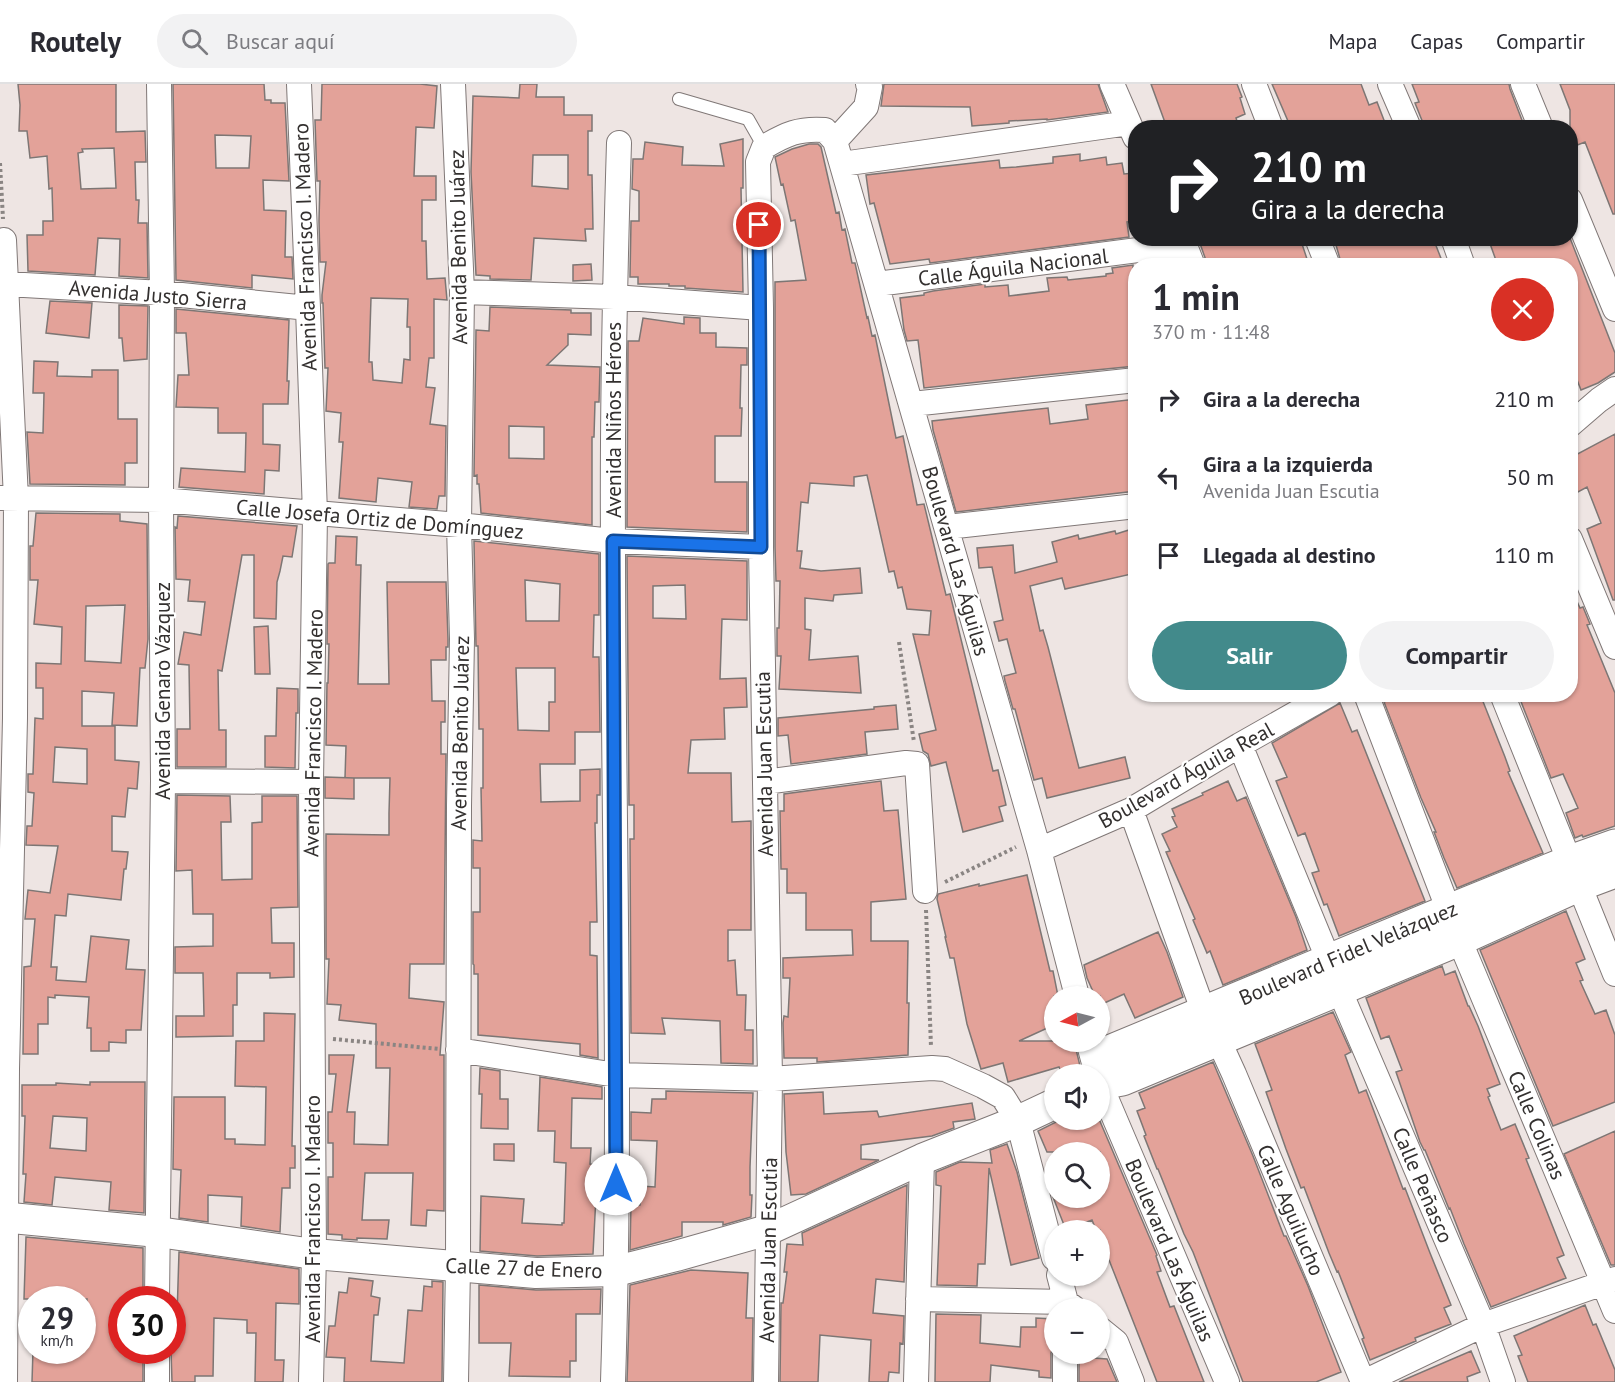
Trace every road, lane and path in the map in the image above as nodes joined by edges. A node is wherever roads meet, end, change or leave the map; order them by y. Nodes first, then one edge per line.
1 (159, 84) edge
2 (299, 84) edge
3 (453, 84) edge
4 (868, 84) edge
5 (1112, 84) edge
6 (1254, 84) edge
7 (1390, 84) edge
8 (1523, 84) edge
9 (679, 99) dead end
10 (1268, 120) edge
11 (1406, 120) edge
12 (1538, 120) edge
13 (1128, 122) edge
14 (1128, 131) edge
15 (619, 143) dead end
16 (834, 145) junction
17 (764, 147) junction
18 (0, 163) edge
19 (1578, 219) edge
20 (4, 240) joint
21 (1186, 250) edge
22 (7, 284) junction
23 (877, 284) junction
24 (462, 292) junction
25 (162, 293) junction
26 (614, 297) junction
27 (308, 308) junction
28 (761, 308) junction
29 (1615, 309) edge
30 (1128, 381) edge
31 (1615, 389) edge
32 (912, 404) junction
33 (1578, 418) edge
34 (8, 498) edge
35 (161, 500) junction
36 (1128, 507) edge
37 (315, 514) junction
38 (459, 525) junction
39 (947, 527) junction
40 (613, 541) junction
41 (761, 547) junction
42 (1578, 558) edge
43 (899, 642) dead end
44 (1615, 648) edge
45 (1315, 702) edge
46 (1369, 702) edge
47 (1505, 702) edge
48 (1240, 745) junction
49 (917, 764) junction
50 (164, 781) junction
51 (311, 782) junction
52 (765, 782) junction
53 (1131, 810) junction
54 (1037, 844) junction
55 (1615, 846) edge
56 (1615, 871) edge
57 (1575, 873) junction
58 (925, 891) junction
59 (1454, 925) junction
60 (1615, 974) edge
61 (1334, 975) junction
62 (1074, 986) edge
63 (1211, 1026) junction
64 (312, 1037) junction
65 (458, 1050) junction
66 (932, 1068) junction
67 (616, 1075) junction
68 (770, 1079) junction
69 (1110, 1081) edge
70 (1110, 1107) edge
71 (1044, 1109) edge
72 (1018, 1121) junction
73 (922, 1159) junction
74 (3, 1217) edge
75 (1044, 1220) edge
76 (768, 1230) junction
77 (158, 1232) junction
78 (314, 1254) junction
79 (458, 1266) junction
80 (616, 1271) junction
81 (1609, 1282) edge
82 (157, 1286) edge
83 (918, 1299) junction
84 (1044, 1305) edge
85 (1615, 1311) edge
86 (1483, 1325) junction
87 (1110, 1337) edge
88 (157, 1364) edge
89 (1065, 1364) edge
90 (5, 1382) edge
91 (156, 1382) edge
92 (311, 1382) edge
93 (456, 1382) edge
94 (613, 1382) edge
95 (766, 1382) edge
96 (916, 1382) edge
97 (1065, 1382) edge
98 (1132, 1382) edge
99 (1227, 1382) edge
100 (1363, 1382) edge
101 (1503, 1382) edge

1 - 25 street, Avenida Genaro Vázquez
2 - 27 street, Avenida Francisco I. Madero
3 - 24 street, Avenida Benito Juárez
4 - 16 street
5 - 13 street
6 - 10 street
7 - 11 street
8 - 12 street
9 - 17 lane
14 - 16 street
15 - 26 street, Avenida Niños Héroes
16 - 17 street
16 - 23 street, Boulevard Las Águilas
17 - 28 street, Avenida Juan Escutia
18 - 20 path
19 - 29 street
20 - 22 street
21 - 23 street, Calle Águila Nacional
22 - 25 street, Avenida Justo Sierra
22 - 34 street
23 - 32 street, Boulevard Las Águilas
24 - 26 street
24 - 38 street, Avenida Benito Juárez
25 - 27 street, Avenida Justo Sierra
25 - 35 street, Avenida Genaro Vázquez
26 - 28 street
26 - 40 street, Avenida Niños Héroes
27 - 37 street, Avenida Francisco I. Madero
28 - 41 street, Avenida Juan Escutia
30 - 32 street
31 - 33 street
32 - 39 street, Boulevard Las Águilas
34 - 35 street, Calle Josefa Ortiz de Domínguez
34 - 74 street
35 - 37 street, Calle Josefa Ortiz de Domínguez
35 - 50 street, Avenida Genaro Vázquez
36 - 39 street
37 - 38 street, Calle Josefa Ortiz de Domínguez
37 - 51 street, Avenida Francisco I. Madero
38 - 40 street, Calle Josefa Ortiz de Domínguez
38 - 65 street, Avenida Benito Juárez
39 - 54 street, Boulevard Las Águilas
40 - 41 street, Calle Josefa Ortiz de Domínguez
40 - 67 street, Avenida Niños Héroes
41 - 52 street, Avenida Juan Escutia
42 - 44 street
43 - 49 path
45 - 48 street, Boulevard Águila Real
46 - 59 street, Calle Colinas
47 - 57 street
48 - 53 street, Boulevard Águila Real
48 - 61 street, Calle Peñasco
49 - 52 street
49 - 58 street
50 - 51 street
50 - 77 street, Avenida Genaro Vázquez
51 - 64 street, Avenida Francisco I. Madero
52 - 68 street, Avenida Juan Escutia
53 - 54 street, Boulevard Águila Real
53 - 63 street, Calle Aguilucho
54 - 58 path
54 - 62 street, Boulevard Las Águilas
55 - 57 main road, Boulevard Fidel Velázquez
56 - 57 main road, Boulevard Fidel Velázquez
57 - 59 main road, Boulevard Fidel Velázquez
57 - 60 street
58 - 66 path
59 - 61 main road, Boulevard Fidel Velázquez
59 - 81 street, Calle Colinas
61 - 63 main road, Boulevard Fidel Velázquez
61 - 86 street, Calle Peñasco
63 - 69 main road, Boulevard Fidel Velázquez
63 - 100 street, Calle Aguilucho
64 - 65 path
64 - 78 street, Avenida Francisco I. Madero
65 - 67 street
65 - 79 street, Avenida Benito Juárez
66 - 68 street
66 - 72 street
67 - 68 street
67 - 80 street, Avenida Niños Héroes
68 - 76 street, Avenida Juan Escutia
70 - 99 street, Boulevard Las Águilas
71 - 72 street, Calle 27 de Enero
72 - 73 street, Calle 27 de Enero
72 - 75 street
73 - 76 street, Calle 27 de Enero
73 - 83 street
74 - 77 street, Calle 27 de Enero
74 - 90 street
76 - 80 street, Calle 27 de Enero
76 - 95 street, Avenida Juan Escutia
77 - 78 street, Calle 27 de Enero
77 - 82 street, Avenida Genaro Vázquez
78 - 79 street, Calle 27 de Enero
78 - 92 street, Avenida Francisco I. Madero
79 - 80 street, Calle 27 de Enero
79 - 93 street, Avenida Benito Juárez
80 - 94 street, Avenida Niños Héroes
81 - 85 street, Calle Colinas
81 - 86 street
83 - 84 street
83 - 96 street
86 - 100 street
86 - 101 street, Calle Peñasco
87 - 98 street
88 - 91 street
89 - 97 street

